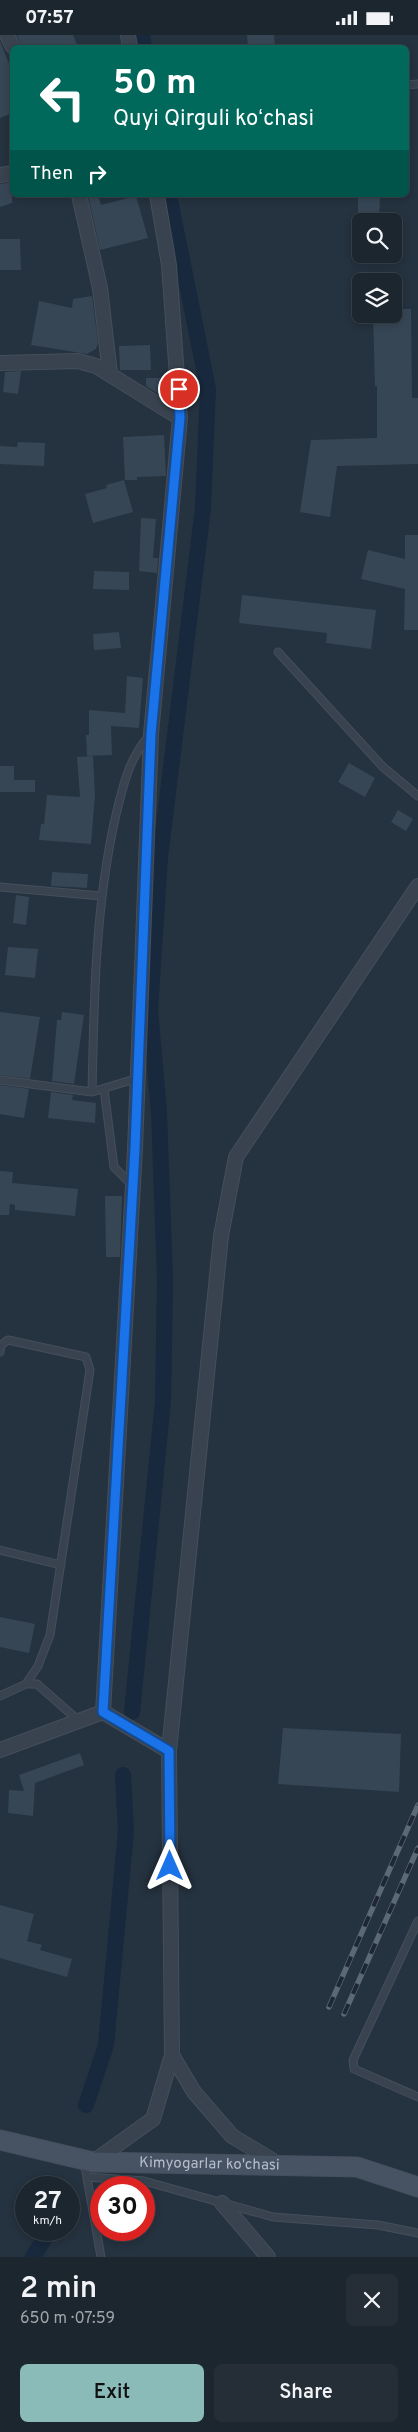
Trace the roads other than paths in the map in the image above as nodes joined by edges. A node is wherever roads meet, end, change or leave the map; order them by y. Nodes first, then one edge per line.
1 (78, 197) edge
2 (157, 197) edge
3 (0, 363) edge
4 (110, 374) junction
5 (180, 418) junction
6 (278, 652) dead end
7 (151, 734) junction
8 (418, 796) edge
9 (418, 886) edge
10 (0, 887) edge
11 (101, 896) junction
12 (138, 1079) junction
13 (0, 1081) edge
14 (104, 1089) junction
15 (92, 1092) junction
16 (133, 1186) junction
17 (0, 1352) edge
18 (0, 1550) edge
19 (61, 1565) junction
20 (26, 1684) junction
21 (0, 1696) edge
22 (103, 1712) junction
23 (79, 1721) junction
24 (0, 1750) edge
25 (169, 1751) junction
26 (418, 1921) edge
27 (172, 2055) junction
28 (418, 2097) edge
29 (0, 2140) edge
30 (280, 2165) junction
31 (88, 2167) junction
32 (418, 2187) edge
33 (222, 2203) junction
34 (418, 2233) edge
35 (101, 2257) edge
36 (268, 2257) edge

1 - 4 street
2 - 5 street
3 - 4 street
4 - 5 street
5 - 7 street
6 - 8 lane
7 - 11 lane
7 - 12 street
9 - 25 street
10 - 11 lane
11 - 15 lane
12 - 14 lane
12 - 16 street
13 - 15 lane
14 - 15 lane
14 - 16 lane
16 - 22 street
17 - 19 lane
18 - 19 lane
19 - 20 lane
20 - 21 lane
20 - 23 lane
22 - 23 street
22 - 25 street
23 - 24 street
25 - 27 street
26 - 28 lane
27 - 30 street
27 - 31 street
29 - 31 street, Kimyogarlar ko'chasi
30 - 31 street, Kimyogarlar ko'chasi
30 - 32 street, Kimyogarlar ko'chasi
31 - 33 lane
31 - 35 lane
33 - 34 lane
33 - 36 street

